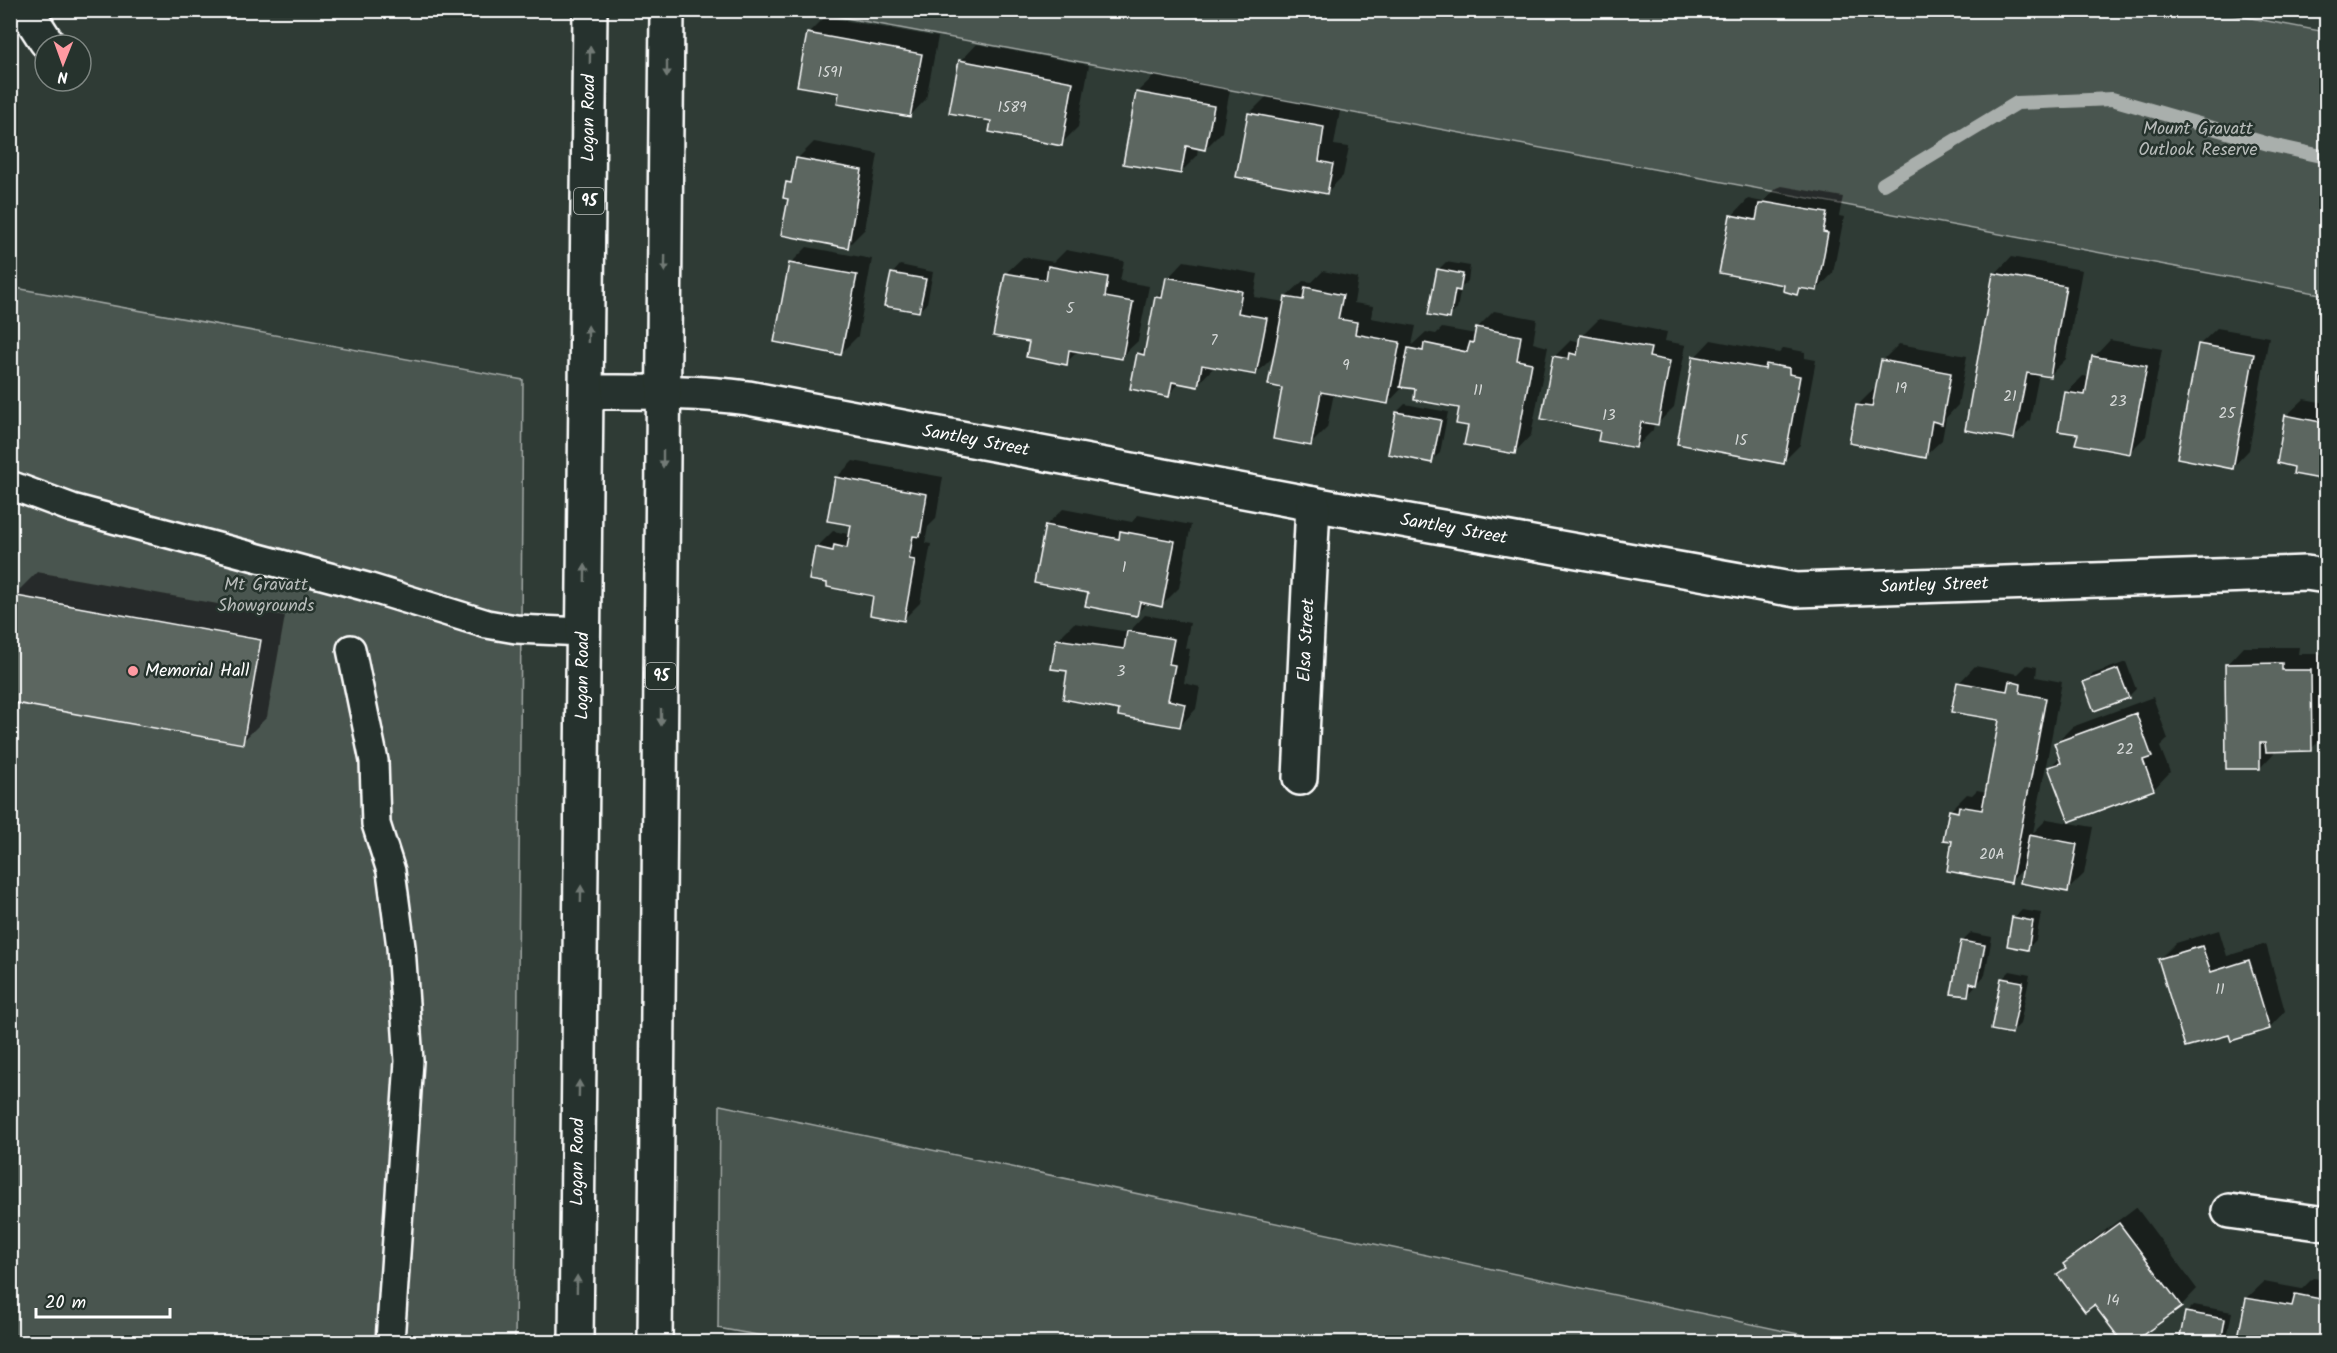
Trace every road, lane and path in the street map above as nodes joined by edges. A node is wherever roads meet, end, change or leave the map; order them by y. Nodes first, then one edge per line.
1 (26, 10) edge
2 (590, 10) edge
3 (668, 10) edge
4 (41, 33) edge
5 (587, 392) junction
6 (663, 392) junction
7 (10, 485) edge
8 (1312, 504) junction
9 (2326, 576) edge
10 (584, 632) junction
11 (351, 649) dead end
12 (1300, 778) dead end
13 (2229, 1212) dead end
14 (2326, 1224) edge
15 (390, 1342) edge
16 (576, 1342) edge
17 (655, 1342) edge

1 - 4 main road
5 -> 2 main road, Logan Road / 95
3 -> 6 main road, 95
5 - 6 main road, Santley Street
10 -> 5 main road, Logan Road / 95
6 - 8 main road, Santley Street
6 -> 17 main road, 95
7 - 10 lane
8 - 9 main road, Santley Street
8 - 12 main road, Elsa Street
16 -> 10 main road, Logan Road / 95
11 - 15 lane
13 - 14 main road

